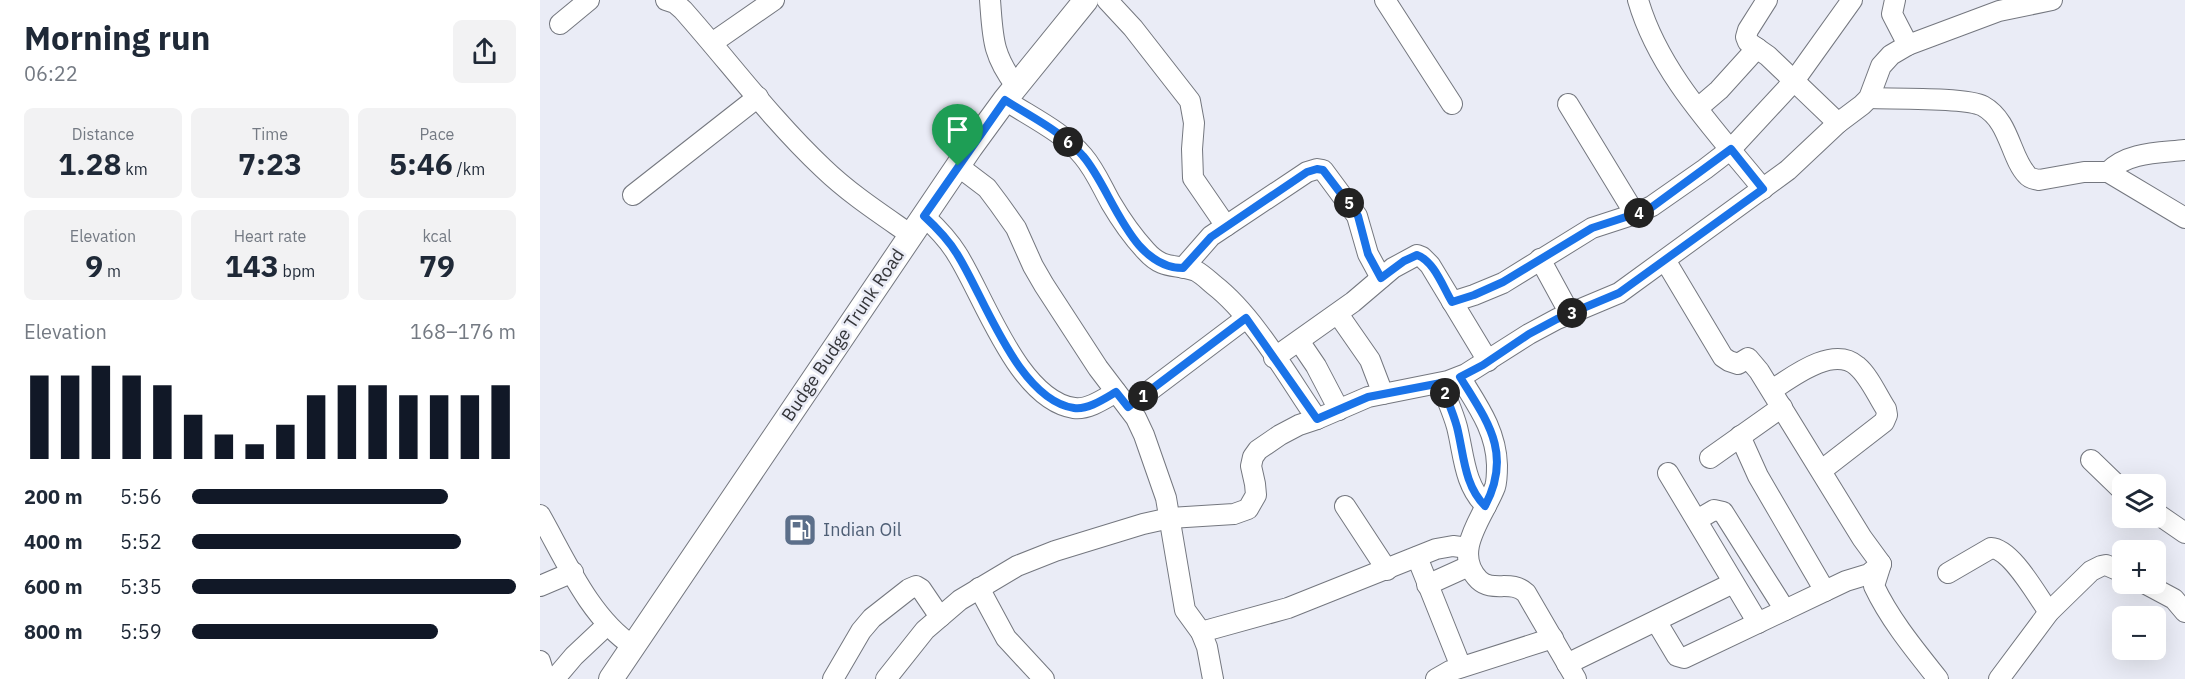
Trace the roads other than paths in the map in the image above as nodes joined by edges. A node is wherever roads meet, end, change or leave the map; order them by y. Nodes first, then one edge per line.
1 (588, 0) edge
2 (654, 0) edge
3 (664, 0) edge
4 (774, 0) edge
5 (990, 0) edge
6 (1086, 0) edge
7 (1107, 0) edge
8 (1385, 0) edge
9 (1638, 0) edge
10 (1767, 0) edge
11 (1852, 0) edge
12 (2052, 0) edge
13 (1889, 2) edge
14 (560, 24) dead end
15 (712, 43) junction
16 (1908, 45) junction
17 (1757, 48) junction
18 (1794, 81) junction
19 (1011, 93) junction
20 (758, 98) junction
21 (1869, 98) junction
22 (1452, 104) dead end
23 (1568, 104) dead end
24 (1698, 108) junction
25 (1839, 123) junction
26 (1731, 149) junction
27 (2185, 150) edge
28 (958, 166) junction
29 (2108, 172) junction
30 (1763, 189) junction
31 (633, 195) dead end
32 (1635, 214) junction
33 (2185, 218) edge
34 (917, 226) junction
35 (1226, 226) junction
36 (1540, 259) junction
37 (1665, 260) junction
38 (1183, 268) junction
39 (1381, 278) junction
40 (1452, 302) junction
41 (1338, 314) junction
42 (1570, 314) junction
43 (1246, 318) junction
44 (1299, 340) junction
45 (1274, 358) junction
46 (1488, 362) junction
47 (1450, 380) junction
48 (1772, 390) junction
49 (1383, 394) junction
50 (1122, 400) junction
51 (1782, 407) junction
52 (1339, 410) junction
53 (1317, 419) junction
54 (1740, 436) junction
55 (1710, 458) dead end
56 (2091, 460) dead end
57 (1821, 470) junction
58 (1668, 473) dead end
59 (2112, 480) edge
60 (1345, 506) dead end
61 (1485, 506) junction
62 (540, 515) edge
63 (1170, 518) junction
64 (1697, 519) junction
65 (2166, 520) edge
66 (2185, 533) edge
67 (1417, 557) junction
68 (1468, 557) junction
69 (2112, 568) edge
70 (1387, 570) junction
71 (573, 572) junction
72 (1948, 573) dead end
73 (1874, 575) junction
74 (1733, 583) junction
75 (1427, 585) junction
76 (540, 586) edge
77 (980, 588) junction
78 (1825, 591) junction
79 (2166, 592) edge
80 (2181, 598) edge
81 (1785, 610) junction
82 (2049, 612) junction
83 (940, 617) junction
84 (1656, 621) junction
85 (1758, 623) junction
86 (608, 625) junction
87 (1201, 632) junction
88 (1553, 638) junction
89 (633, 646) junction
90 (1461, 667) junction
91 (548, 672) edge
92 (1572, 672) edge
93 (611, 679) edge
94 (833, 679) edge
95 (886, 679) edge
96 (1044, 679) edge
97 (1213, 679) edge
98 (1436, 679) edge
99 (1938, 679) edge
100 (1999, 679) edge

1 - 14 street
2 - 3 street
3 - 15 street
4 - 15 street
5 - 19 street
6 - 19 main road, Budge Budge Trunk Road
7 - 35 street
8 - 22 street
9 - 24 street
10 - 17 street
11 - 18 street
12 - 16 street
13 - 16 street
15 - 20 street
16 - 21 street
17 - 18 street
17 - 24 street
18 - 25 street
18 - 26 street
19 - 28 main road, Budge Budge Trunk Road
19 - 38 street
20 - 31 street
20 - 34 street
21 - 25 street
21 - 29 street
23 - 32 street
24 - 26 street
25 - 30 street
26 - 30 street
26 - 32 street
27 - 29 street
28 - 34 main road, Budge Budge Trunk Road
28 - 50 street
29 - 33 street
30 - 37 street
32 - 36 street
34 - 50 street
34 - 89 main road, Budge Budge Trunk Road
35 - 38 street
35 - 39 street
36 - 40 street
36 - 42 street
37 - 42 street
37 - 48 street
38 - 43 street
39 - 40 street
39 - 41 street
40 - 46 street
41 - 44 street
41 - 49 street
42 - 46 street
43 - 45 street
43 - 50 street
44 - 45 street
44 - 52 street
45 - 53 street
46 - 47 street
47 - 49 street
47 - 61 street
47 - 61 street
48 - 51 street
48 - 57 street
49 - 52 street
50 - 63 street
51 - 54 street
51 - 57 street
52 - 53 street
53 - 63 street
54 - 55 street
54 - 78 street
56 - 59 street
57 - 73 street
58 - 64 street
60 - 70 street
61 - 68 street
62 - 71 street
63 - 77 street
63 - 87 street
64 - 74 street
64 - 81 street
65 - 66 street
67 - 68 street
67 - 70 street
67 - 75 street
68 - 75 street
68 - 88 street
69 - 82 street
70 - 87 street
71 - 76 street
71 - 86 street
72 - 82 street
73 - 78 street
73 - 99 street
74 - 84 street
74 - 85 street
75 - 90 street
77 - 83 street
77 - 96 street
78 - 81 street
79 - 80 street
81 - 85 street
82 - 100 street
83 - 94 street
83 - 95 street
84 - 85 street
84 - 92 street
86 - 89 street
86 - 91 street
87 - 97 street
88 - 90 street
88 - 92 street
89 - 93 main road, Budge Budge Trunk Road
90 - 98 street

